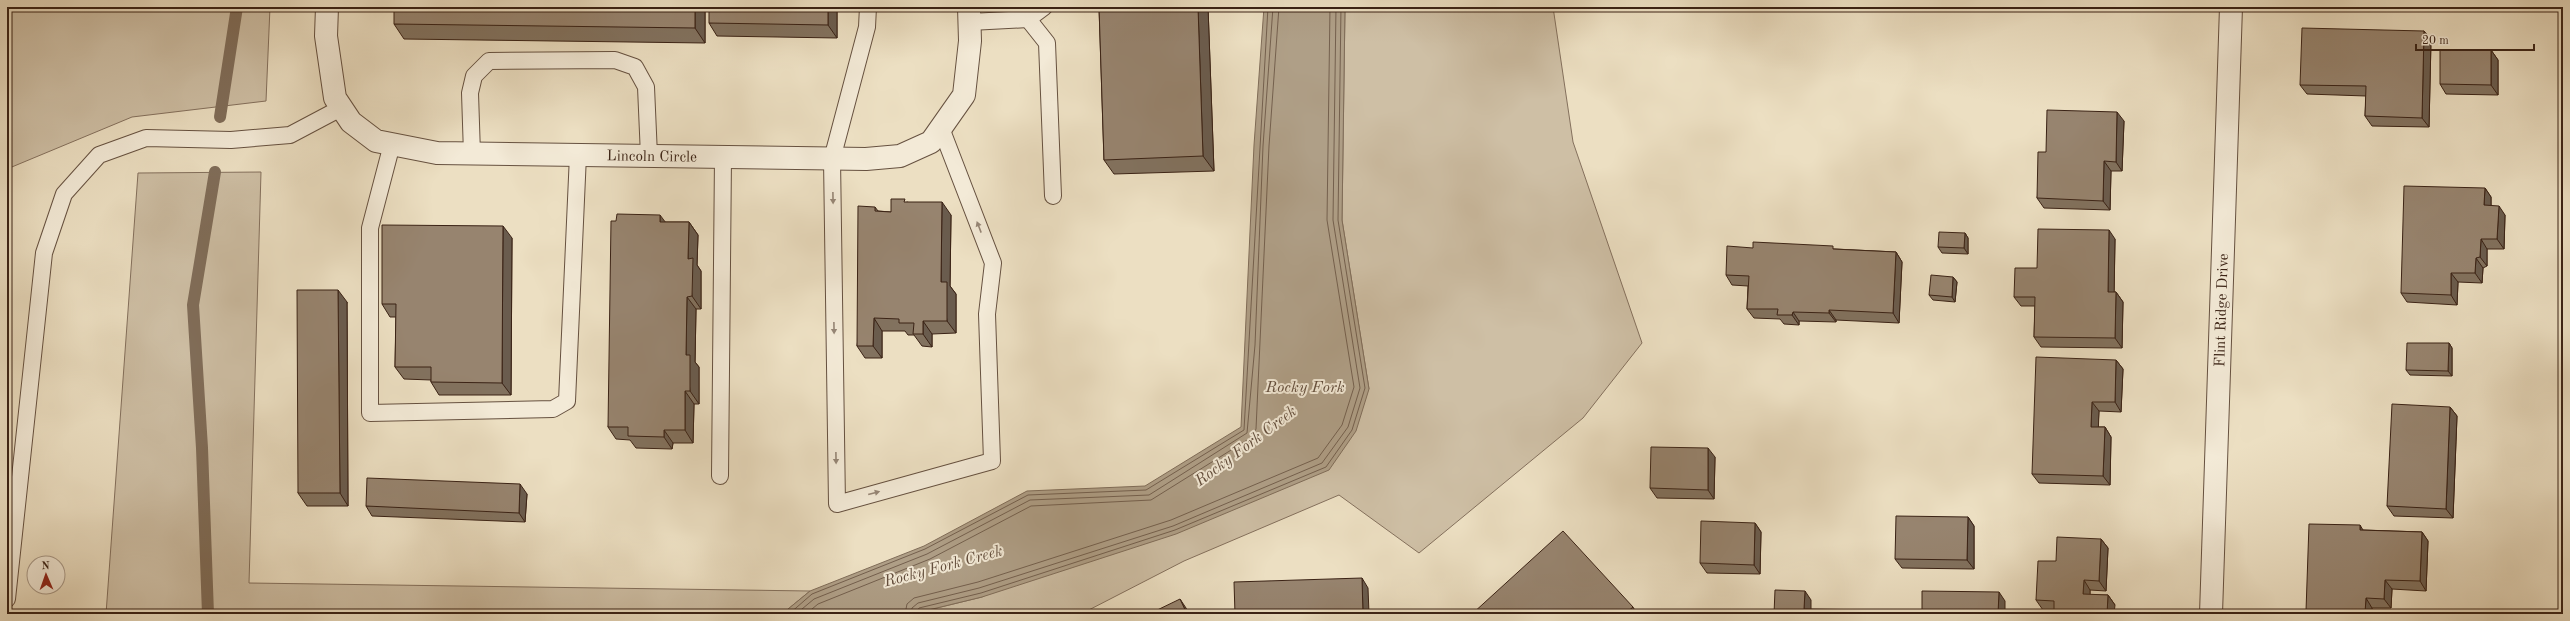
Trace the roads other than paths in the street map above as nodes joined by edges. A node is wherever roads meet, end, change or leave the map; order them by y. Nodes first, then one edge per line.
1 (327, 7) edge
2 (868, 7) edge
3 (1044, 7) edge
4 (2231, 7) edge
5 (970, 15) edge
6 (1028, 19) junction
7 (341, 108) junction
8 (941, 128) junction
9 (392, 144) junction
10 (472, 154) junction
11 (578, 155) junction
12 (649, 156) junction
13 (723, 157) junction
14 (832, 159) junction
15 (1053, 196) dead end
16 (720, 476) dead end
17 (7, 598) edge
18 (2211, 614) edge

1 - 7 street, Lincoln Circle
2 - 14 lane
3 - 6 lane
4 - 18 street, Flint Ridge Drive
5 - 6 lane
5 - 8 street, Lincoln Circle
6 - 15 lane
7 - 9 street, Lincoln Circle
7 - 17 lane
8 - 14 street, Lincoln Circle
14 -> 8 lane
9 - 10 street, Lincoln Circle
9 - 11 lane
10 - 11 street, Lincoln Circle
10 - 12 lane
11 - 12 street, Lincoln Circle
12 - 13 street, Lincoln Circle
13 - 14 street, Lincoln Circle
13 - 16 lane

